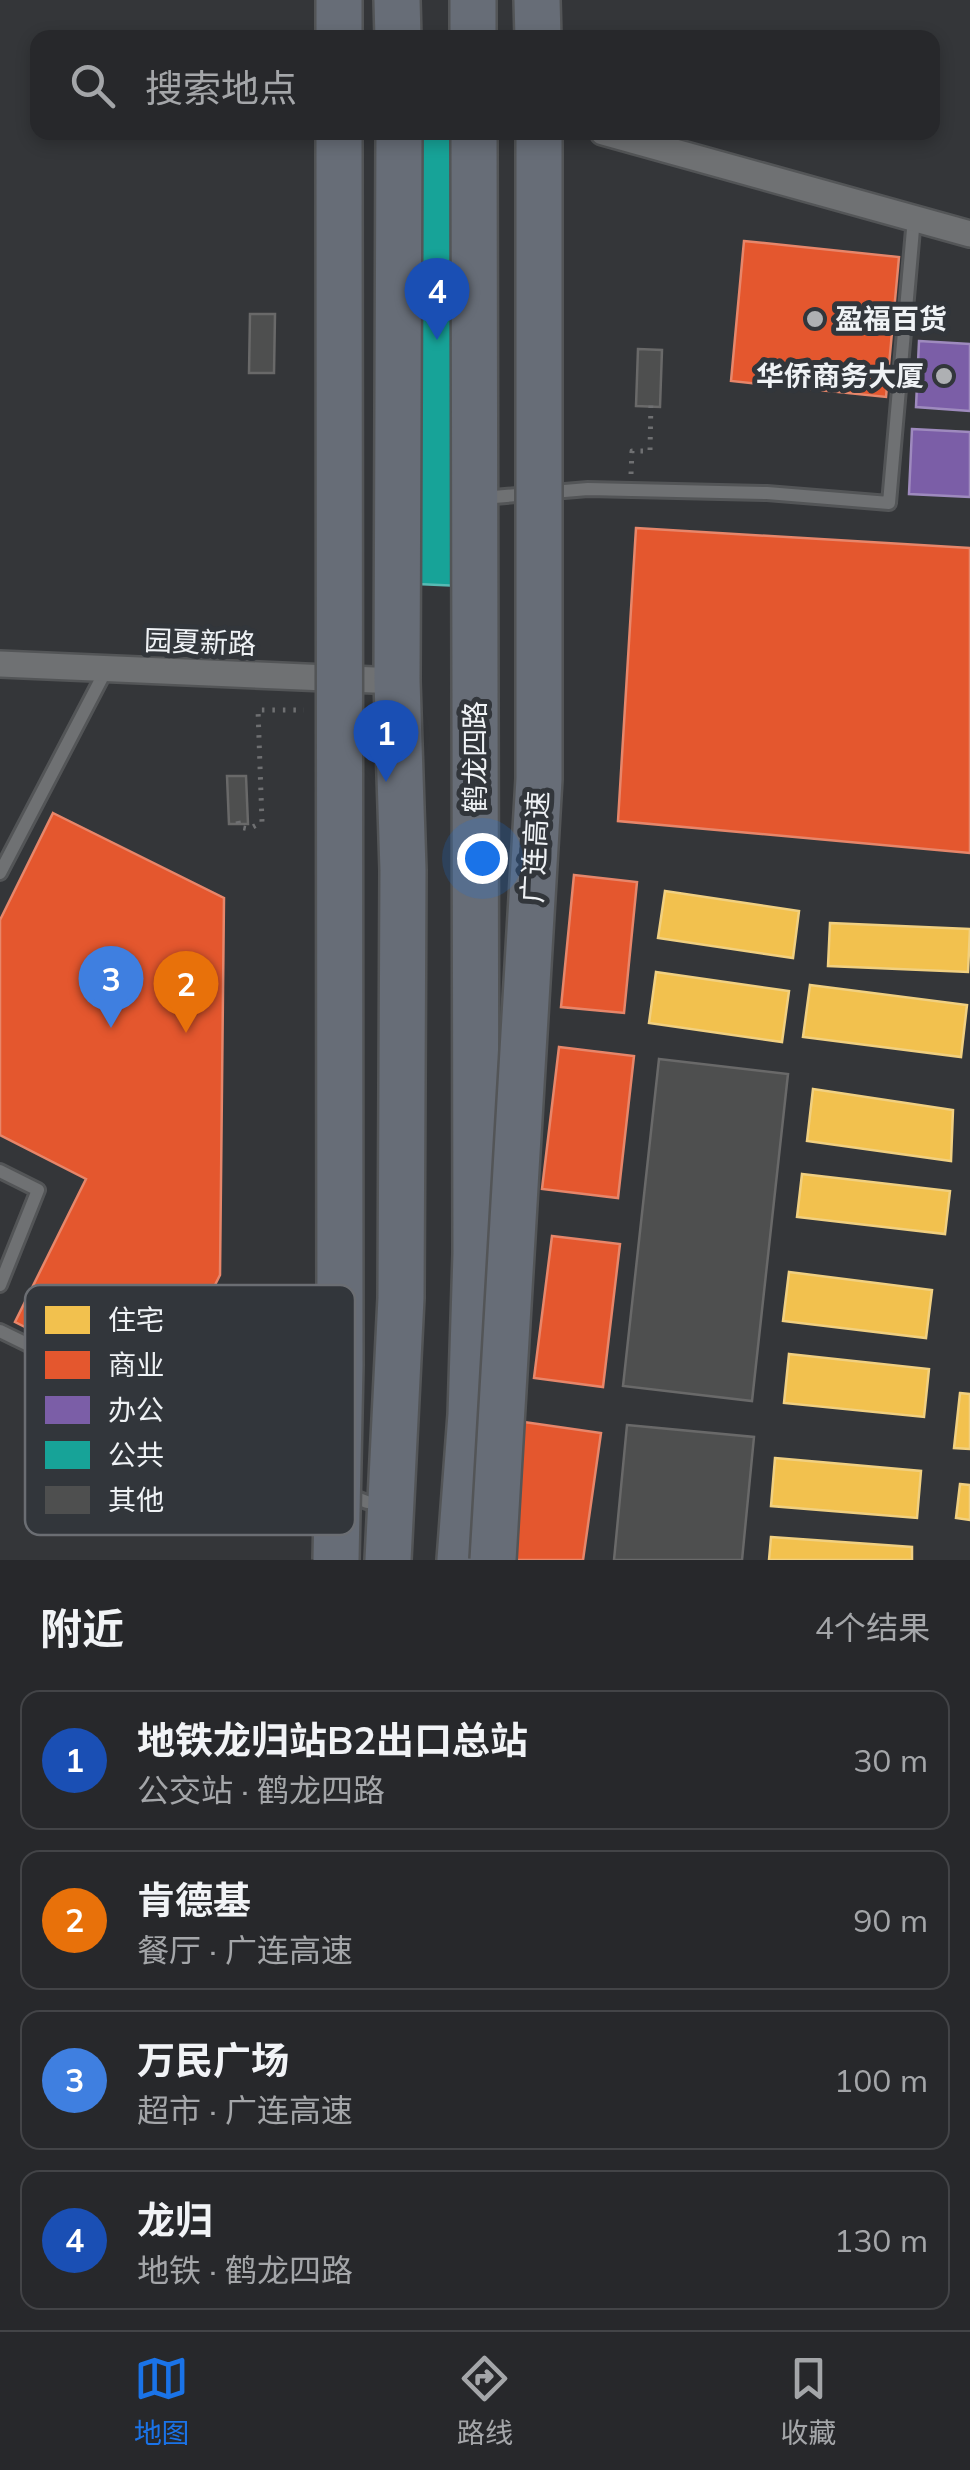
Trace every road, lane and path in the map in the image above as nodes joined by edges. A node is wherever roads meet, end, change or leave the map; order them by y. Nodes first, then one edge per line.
1 (339, 0) edge
2 (397, 0) edge
3 (473, 0) edge
4 (537, 0) edge
5 (339, 30) edge
6 (398, 30) edge
7 (473, 30) edge
8 (538, 30) edge
9 (339, 140) edge
10 (399, 140) edge
11 (474, 140) edge
12 (539, 140) edge
13 (632, 140) edge
14 (914, 218) junction
15 (970, 234) edge
16 (650, 400) dead end
17 (631, 490) junction
18 (474, 498) junction
19 (0, 664) edge
20 (107, 668) junction
21 (396, 681) junction
22 (313, 710) dead end
23 (238, 821) dead end
24 (0, 874) edge
25 (0, 1172) edge
26 (0, 1285) edge
27 (340, 1285) edge
28 (0, 1331) edge
29 (25, 1343) edge
30 (355, 1497) edge
31 (367, 1502) dead end
32 (337, 1535) edge
33 (336, 1560) edge
34 (388, 1560) edge
35 (460, 1560) edge
36 (492, 1560) edge

1 - 5 highway
2 - 6 highway
3 - 7 highway
4 - 8 highway
9 - 27 highway, bridge
10 - 21 highway
11 - 18 highway, 鹤龙四路
12 - 36 highway, 广连高速, bridge
13 - 14 street
14 - 15 street
14 - 17 lane
16 - 17 path
17 - 18 lane
18 - 35 highway, 鹤龙四路
19 - 20 street, 园夏新路
20 - 21 street, 园夏新路
20 - 24 lane
21 - 34 highway
22 - 23 path
25 - 26 lane
28 - 29 lane
30 - 31 lane
32 - 33 highway, bridge

